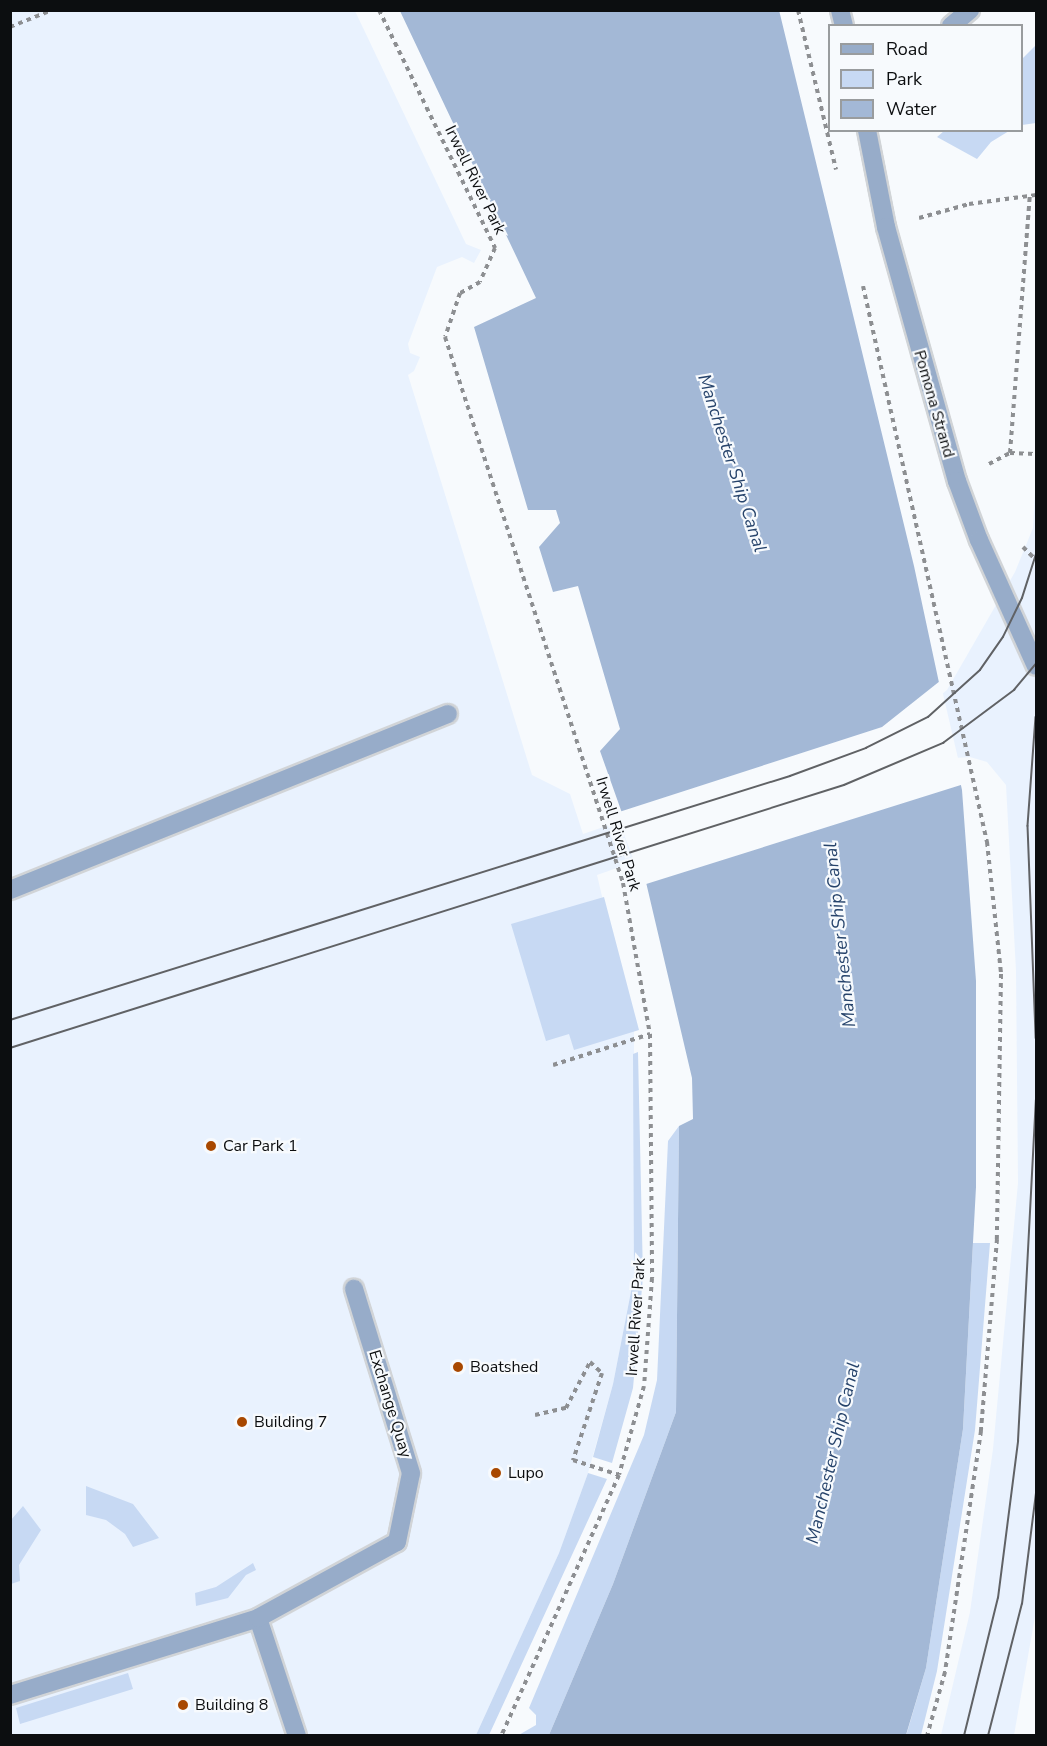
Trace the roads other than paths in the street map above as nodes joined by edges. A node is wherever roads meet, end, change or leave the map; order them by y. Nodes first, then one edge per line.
1 (970, 10) edge
2 (953, 24) edge
3 (867, 132) edge
4 (1036, 666) edge
5 (448, 714) dead end
6 (10, 890) edge
7 (354, 1289) dead end
8 (258, 1618) junction
9 (10, 1695) edge
10 (297, 1736) edge

1 - 2 street
3 - 4 street, Pomona Strand
5 - 6 street
7 - 8 street, Exchange Quay
8 - 9 street, Exchange Quay
8 - 10 street

